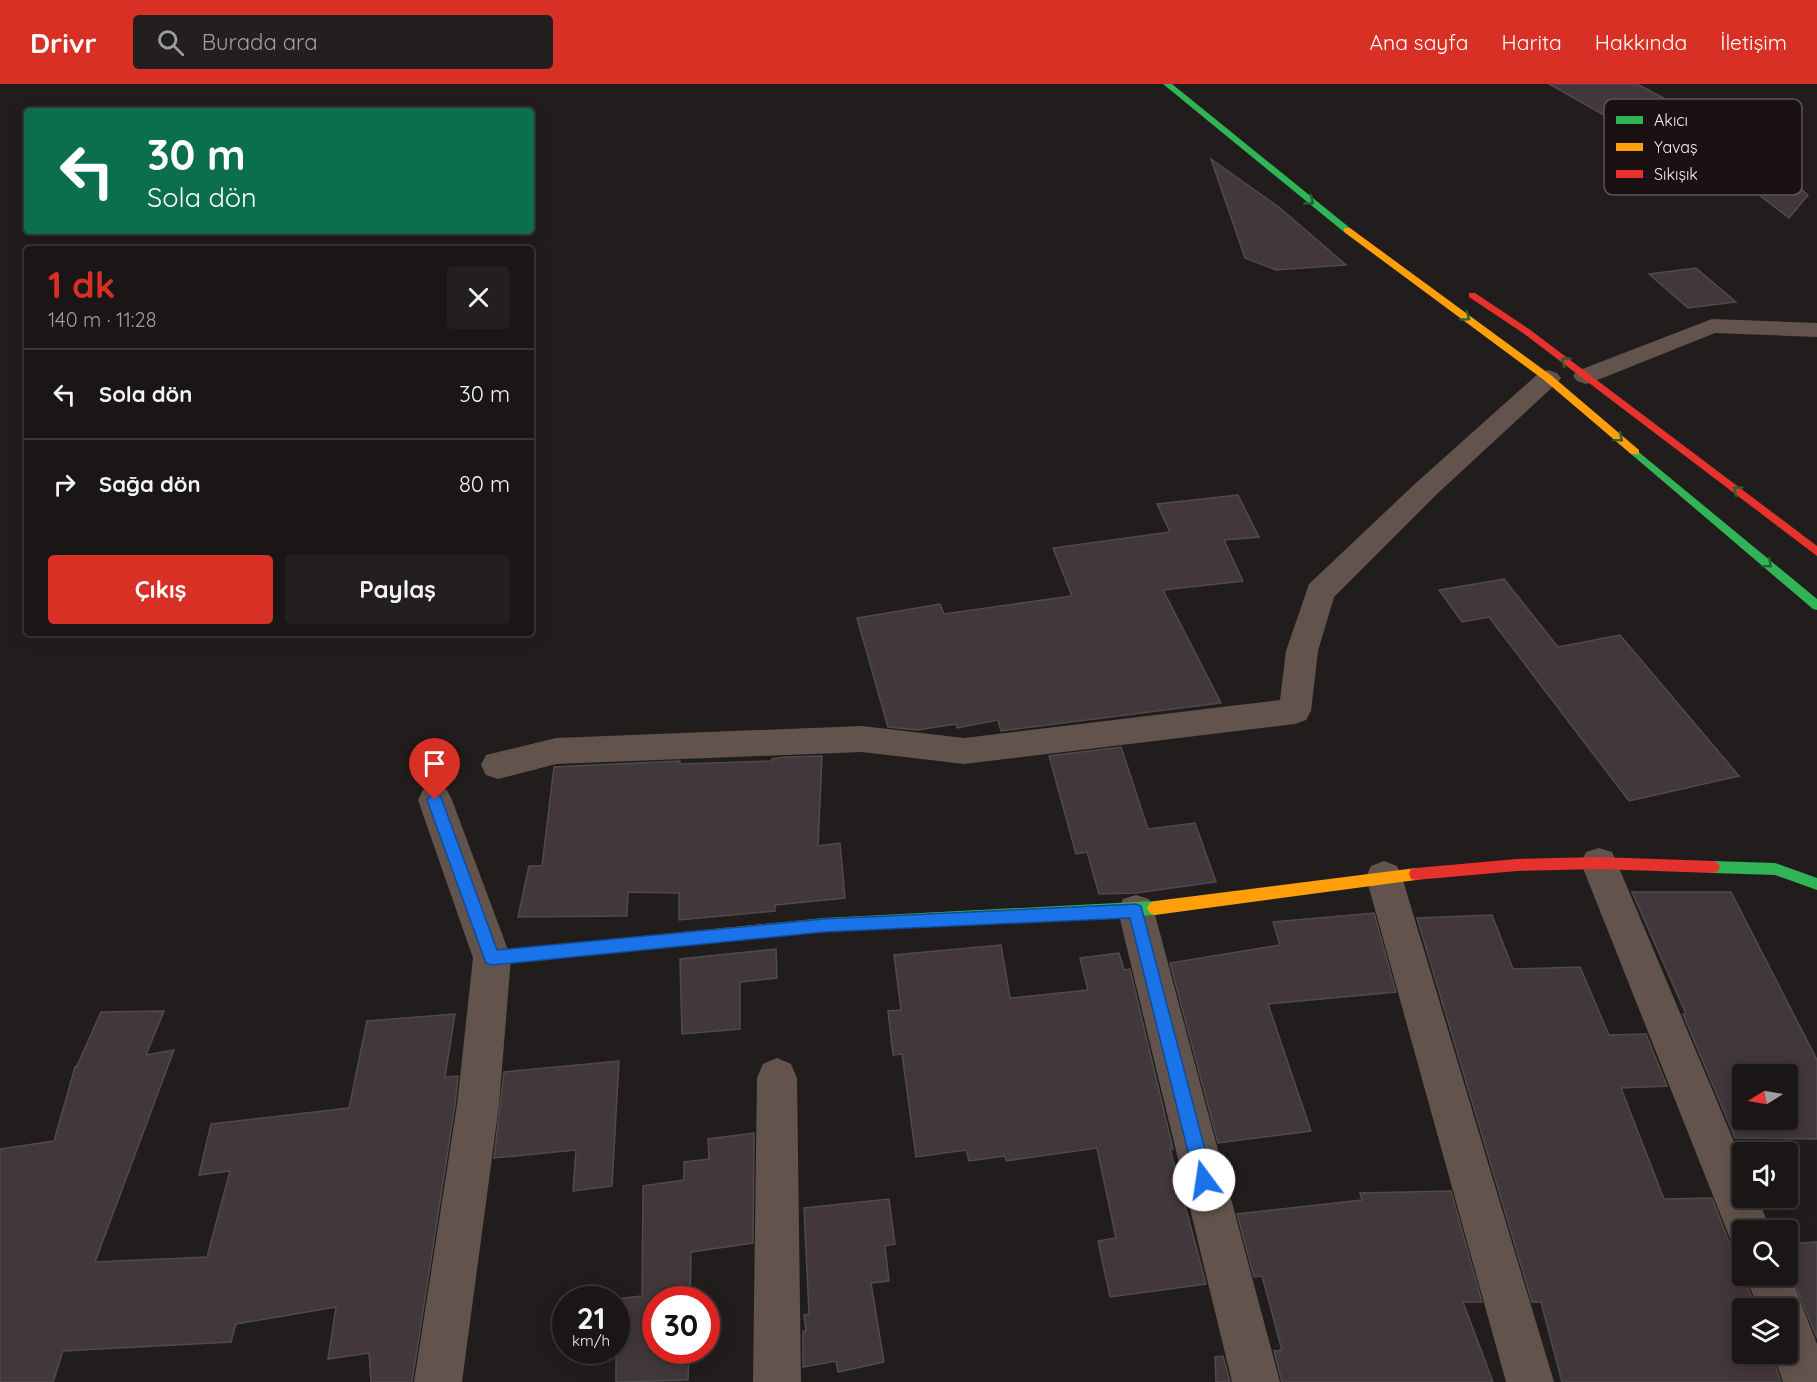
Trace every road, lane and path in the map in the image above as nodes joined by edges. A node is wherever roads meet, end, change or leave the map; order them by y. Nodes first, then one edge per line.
1 (1167, 84) edge
2 (1182, 84) edge
3 (1343, 208) dead end
4 (1458, 286) dead end
5 (1817, 330) edge
6 (1586, 376) junction
7 (1548, 378) junction
8 (1817, 552) edge
9 (1817, 606) edge
10 (498, 765) dead end
11 (435, 800) dead end
12 (1599, 863) junction
13 (1384, 877) junction
14 (1817, 884) edge
15 (1136, 911) junction
16 (492, 958) junction
17 (777, 1078) dead end
18 (1745, 1220) edge
19 (1798, 1356) edge
20 (438, 1382) edge
21 (777, 1382) edge
22 (1256, 1382) edge
23 (1530, 1382) edge
24 (1807, 1382) edge

1 -> 7 street
2 - 3 street
6 -> 4 street
5 - 6 street
8 -> 6 street
7 -> 9 street
7 - 10 street
11 - 16 street
12 - 13 street
12 - 14 street
12 - 18 street
13 - 15 street
13 - 23 street
15 - 16 street
15 - 22 street
16 - 20 street
17 - 21 street
19 - 24 street

